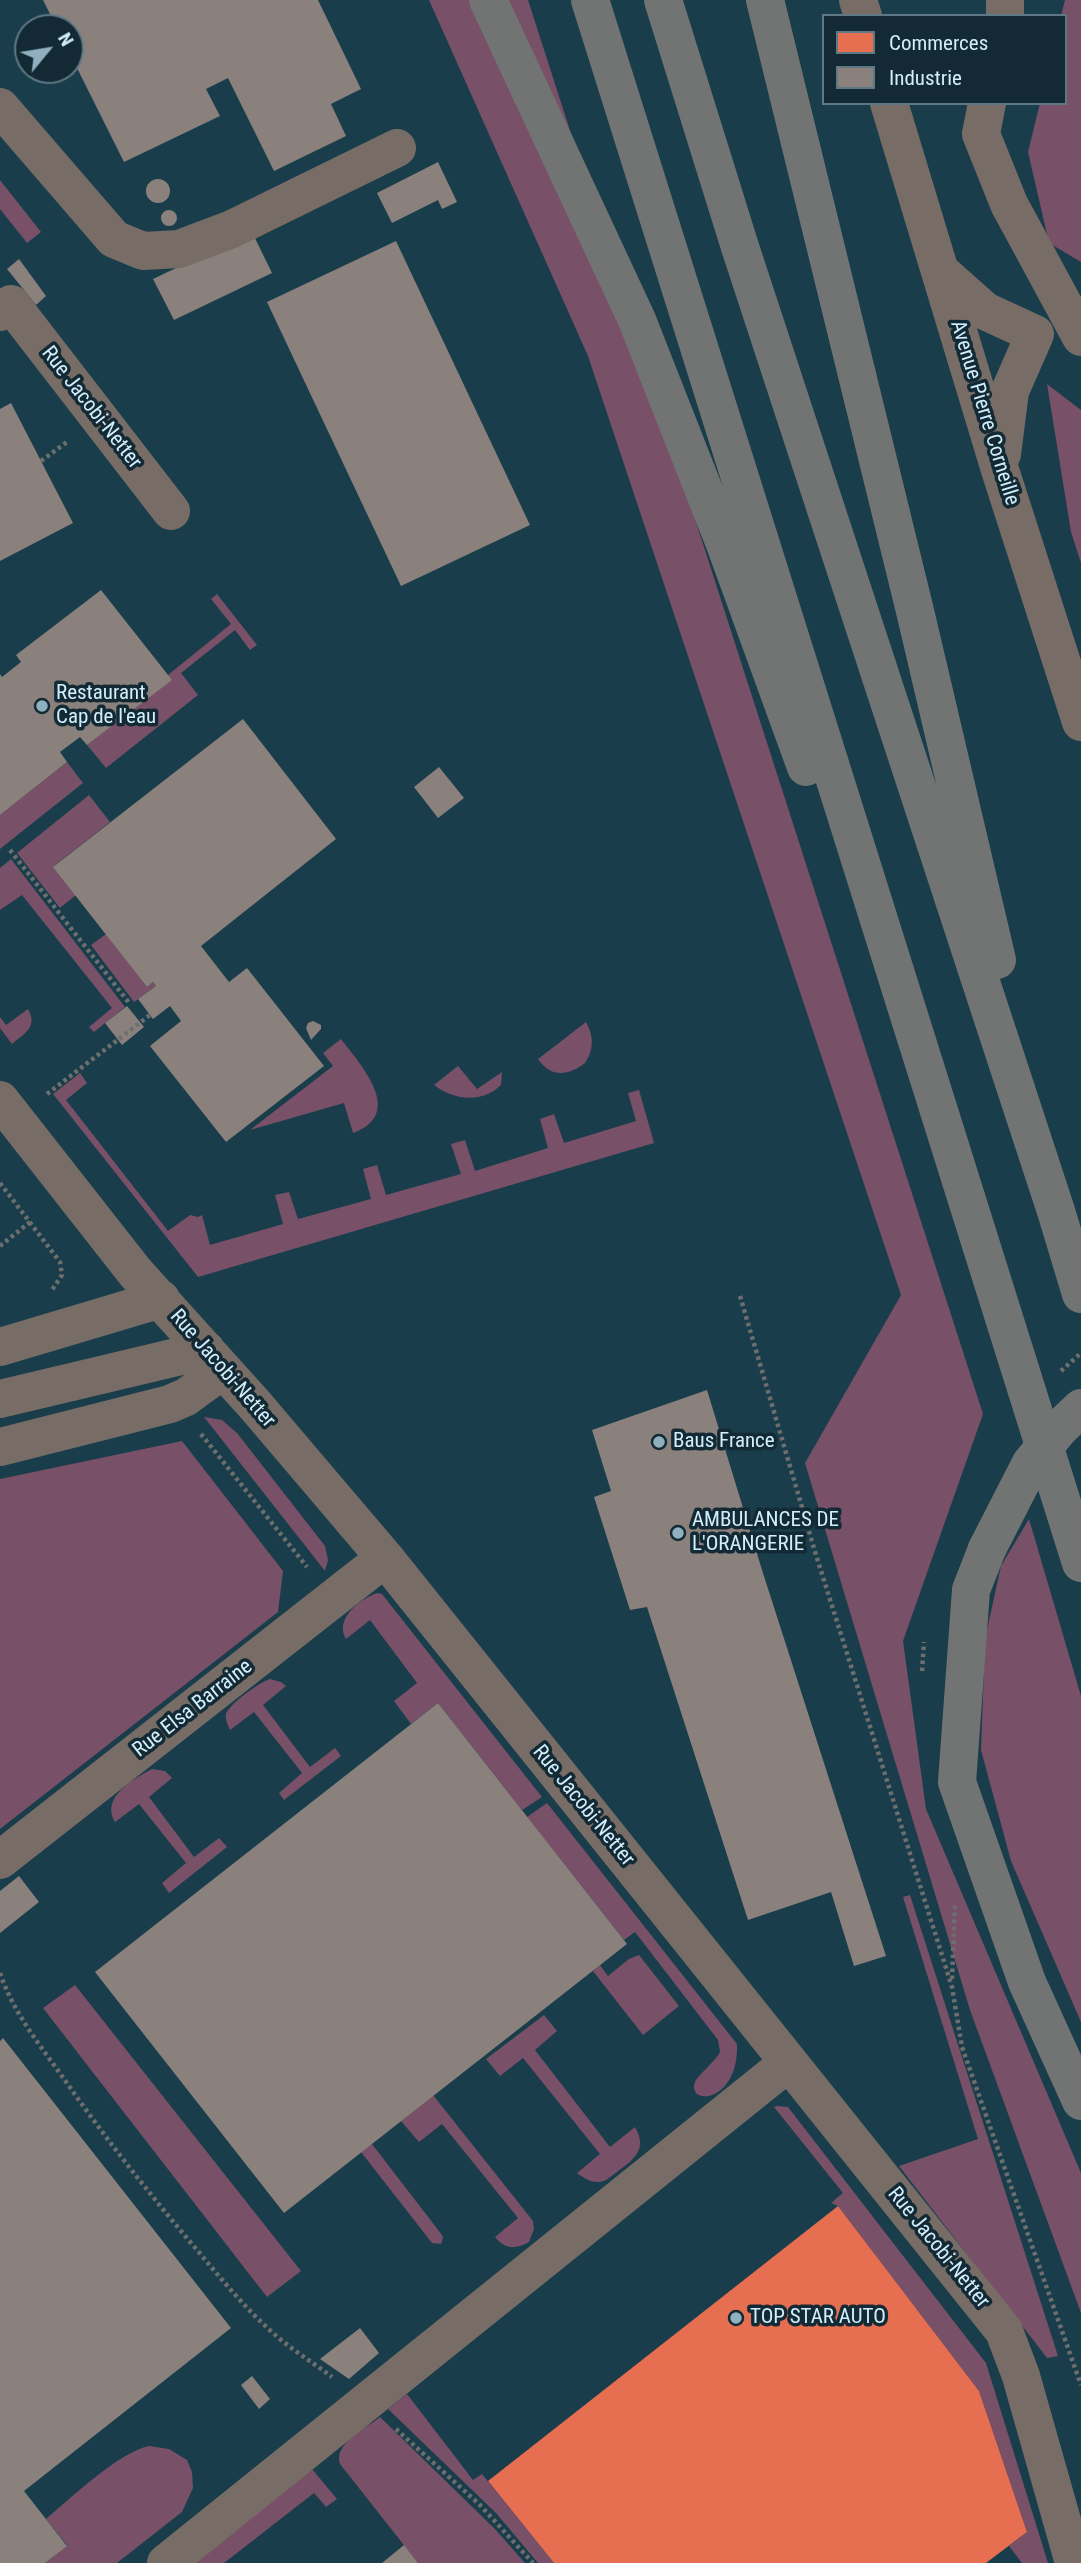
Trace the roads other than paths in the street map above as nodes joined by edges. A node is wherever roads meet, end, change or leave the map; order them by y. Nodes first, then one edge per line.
1 (488, 0) edge
2 (590, 0) edge
3 (663, 0) edge
4 (765, 0) edge
5 (890, 105) edge
6 (988, 105) edge
7 (0, 107) edge
8 (397, 148) dead end
9 (940, 271) junction
10 (4, 302) edge
11 (1076, 320) edge
12 (1035, 334) junction
13 (1000, 470) junction
14 (171, 511) dead end
15 (1081, 722) edge
16 (0, 1100) edge
17 (1056, 1211) junction
18 (1081, 1294) edge
19 (160, 1300) junction
20 (1002, 1306) junction
21 (0, 1347) edge
22 (215, 1360) junction
23 (0, 1399) edge
24 (1081, 1408) edge
25 (0, 1447) edge
26 (385, 1558) junction
27 (1081, 1563) edge
28 (0, 1860) edge
29 (788, 2063) junction
30 (1081, 2101) edge
31 (166, 2563) edge
32 (1074, 2563) edge

1 - 20 highway
2 - 20 highway
3 - 17 highway
4 - 17 highway
5 - 9 street, Avenue Pierre Corneille
6 - 11 street
7 - 8 street
9 - 12 street
9 - 13 street, Avenue Pierre Corneille
10 - 14 street, Rue Jacobi-Netter
11 - 12 street
12 - 13 street
13 - 15 street, Avenue Pierre Corneille
16 - 19 street, Rue Jacobi-Netter
17 - 18 highway
19 - 21 street
19 - 22 street, Rue Jacobi-Netter
20 - 27 highway
22 - 23 street
22 - 25 street
22 - 26 street, Rue Jacobi-Netter
24 - 30 highway, bridge
26 - 28 street, Rue Elsa Barraine
26 - 29 street, Rue Jacobi-Netter
29 - 31 street
29 - 32 street, Rue Jacobi-Netter

